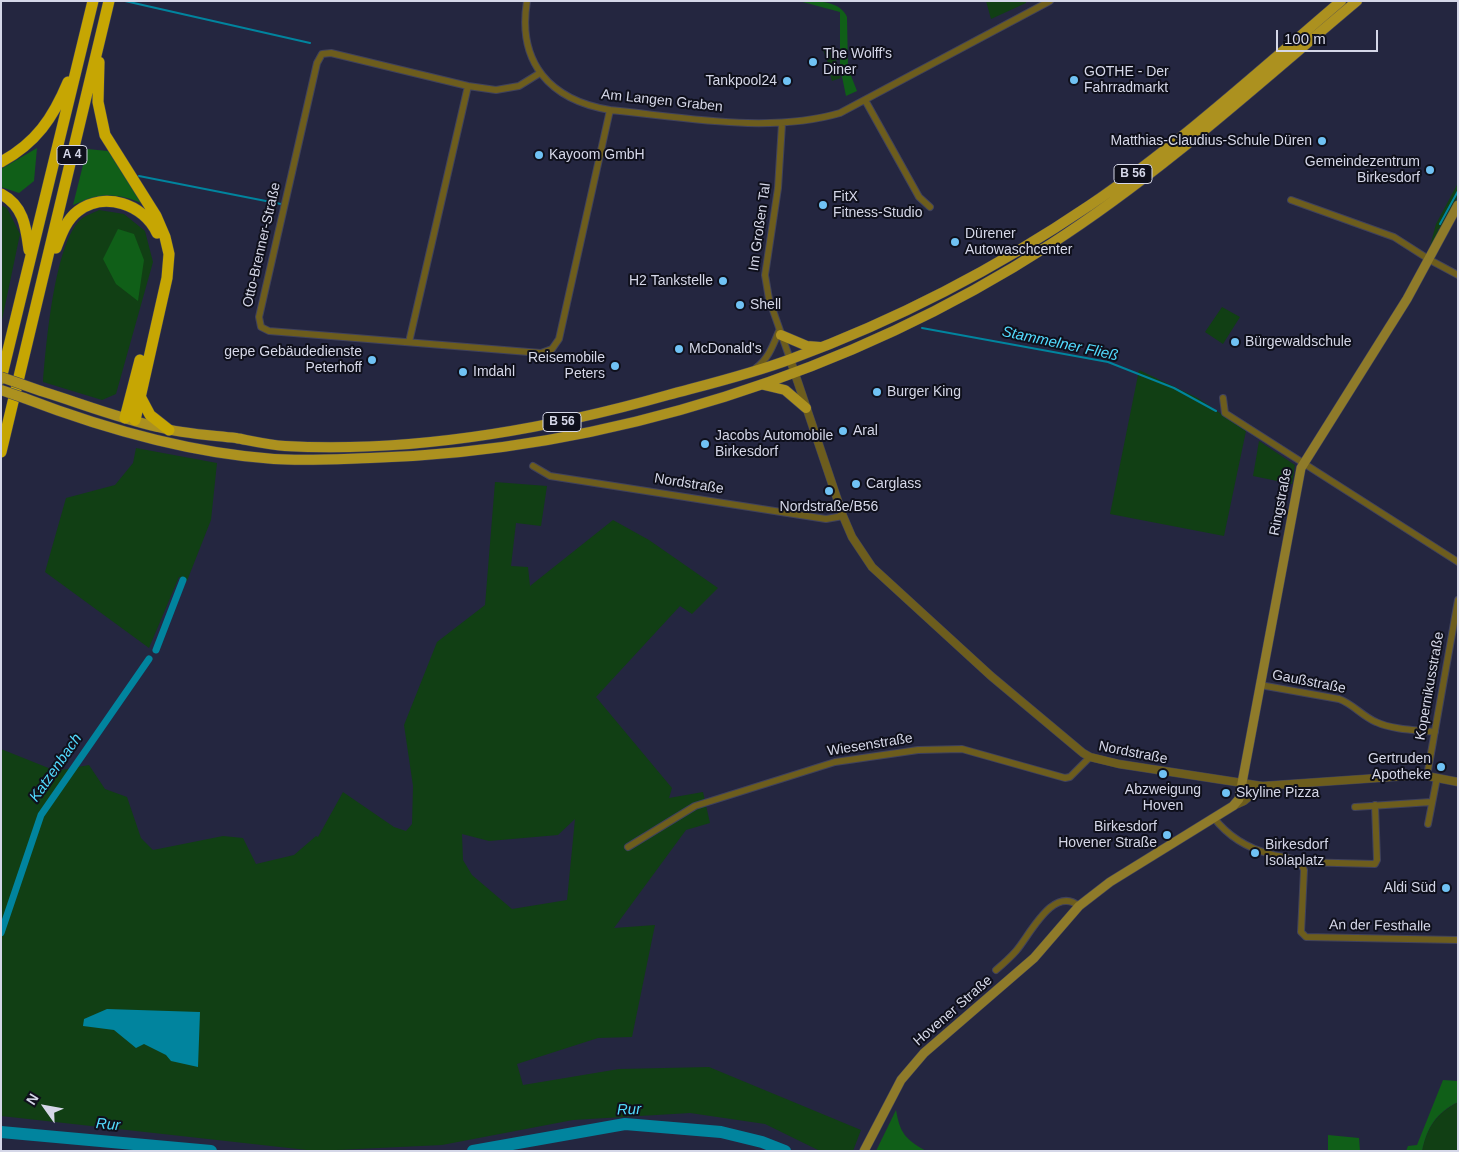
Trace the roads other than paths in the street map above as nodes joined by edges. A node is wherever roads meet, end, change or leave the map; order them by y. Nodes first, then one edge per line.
1 (93, 1) edge
2 (108, 1) edge
3 (527, 1) edge
4 (1050, 1) edge
5 (1341, 1) edge
6 (1357, 1) edge
7 (101, 30) junction
8 (82, 51) junction
9 (540, 73) junction
10 (468, 86) junction
11 (865, 100) junction
12 (610, 110) junction
13 (782, 124) junction
14 (1, 162) edge
15 (1, 194) edge
16 (1291, 200) dead end
17 (1458, 205) edge
18 (930, 207) dead end
19 (30, 258) junction
20 (1430, 260) junction
21 (1458, 275) edge
22 (43, 279) junction
23 (780, 332) junction
24 (409, 342) junction
25 (821, 347) junction
26 (790, 360) junction
27 (749, 372) junction
28 (794, 373) junction
29 (1, 378) edge
30 (763, 385) junction
31 (1, 390) edge
32 (141, 398) junction
33 (1223, 398) dead end
34 (806, 408) junction
35 (130, 419) junction
36 (169, 430) junction
37 (126, 432) junction
38 (1, 452) edge
39 (1304, 463) junction
40 (532, 466) dead end
41 (843, 516) junction
42 (1458, 562) edge
43 (1458, 600) edge
44 (1260, 685) junction
45 (1435, 732) junction
46 (1090, 757) junction
47 (1427, 776) junction
48 (1437, 778) junction
49 (1458, 782) edge
50 (1243, 784) junction
51 (1262, 786) junction
52 (1431, 802) junction
53 (1375, 805) junction
54 (1233, 806) junction
55 (1355, 807) dead end
56 (1214, 818) junction
57 (1428, 824) dead end
58 (628, 847) dead end
59 (1300, 862) junction
60 (1079, 906) junction
61 (1458, 940) edge
62 (996, 970) dead end
63 (864, 1151) edge

1 - 8 highway, A 4
2 - 7 highway, A 4
3 - 9 street
4 - 11 street, Am Langen Graben
5 - 25 main road, B 56
6 - 28 main road, B 56
7 - 22 highway, A 4
7 - 32 highway
8 - 14 highway, A 4
8 - 19 highway, A 4
9 - 10 street
9 - 12 street, Am Langen Graben
10 - 24 street
10 - 24 street, Otto-Brenner-Straße
11 - 13 street, Am Langen Graben
11 - 18 street
12 - 13 street, Am Langen Graben
12 - 24 street, Otto-Brenner-Straße
13 - 23 street, Im Großen Tal
15 - 19 highway
16 - 20 street
17 - 20 main road, Ringstraße
19 - 29 highway, A 4
20 - 21 street
20 - 39 main road, Ringstraße
22 - 35 highway, A 4
22 - 38 highway, A 4
23 - 25 main road
23 - 26 street, Im Großen Tal
23 - 27 street
25 - 26 main road, B 56
26 - 27 main road, B 56
26 - 28 street, Nordstraße
27 - 36 main road, B 56
28 - 30 main road, B 56
28 - 34 street, Nordstraße
29 - 35 main road, B 56, bridge
30 - 34 main road
30 - 37 main road, B 56
31 - 37 main road, B 56, bridge
32 - 35 highway
32 - 36 highway
33 - 39 street
34 - 41 street, Nordstraße
35 - 36 main road, B 56
35 - 37 main road
39 - 42 street
39 - 44 main road, Ringstraße
40 - 41 street, Nordstraße
41 - 46 street, Nordstraße
43 - 45 street, Kopernikusstraße
44 - 45 street, Gaußstraße
44 - 50 main road, Ringstraße
45 - 47 street, Kopernikusstraße
46 - 50 street, Nordstraße
46 - 58 street, Wiesenstraße
47 - 48 street, Nordstraße
47 - 51 street, Nordstraße
48 - 49 street, Nordstraße
48 - 52 street
50 - 51 street, Nordstraße
50 - 54 main road
51 - 54 street
52 - 53 street
52 - 57 street
53 - 55 street
53 - 59 street
54 - 56 main road, Hovener Straße
56 - 59 street
56 - 60 main road, Hovener Straße
59 - 61 street, An der Festhalle
60 - 62 street, Hovener Straße
60 - 63 main road, Hovener Straße

